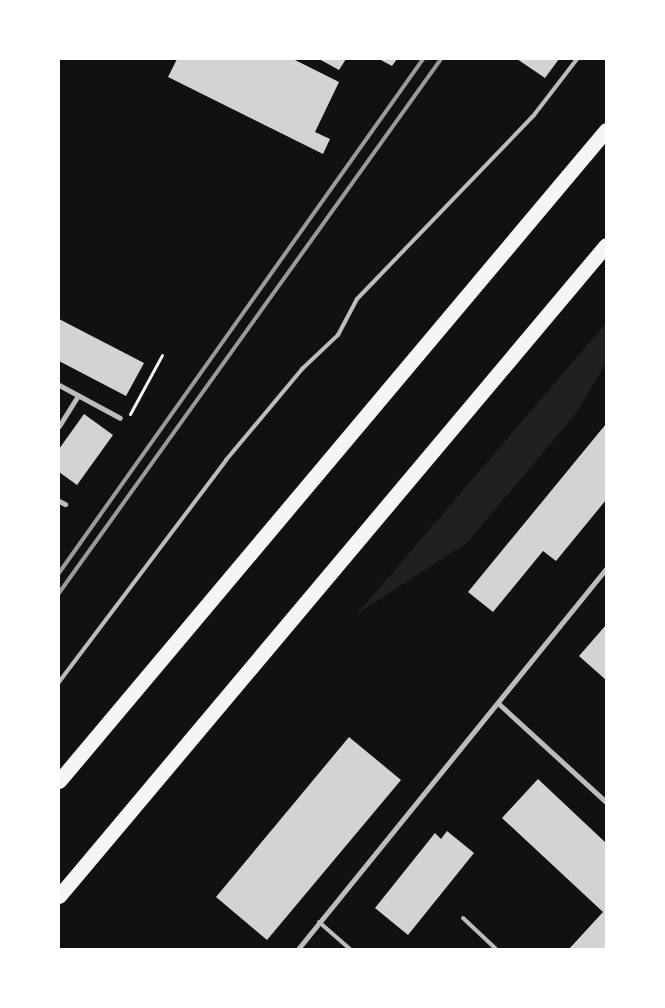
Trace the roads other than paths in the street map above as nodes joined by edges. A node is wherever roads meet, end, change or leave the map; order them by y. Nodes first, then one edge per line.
1 (577, 59) edge
2 (606, 130) edge
3 (606, 245) edge
4 (59, 385) edge
5 (78, 395) junction
6 (120, 418) road end
7 (59, 426) edge
8 (59, 501) edge
9 (65, 504) dead end
10 (606, 568) edge
11 (59, 682) edge
12 (499, 704) junction
13 (59, 780) edge
14 (606, 802) edge
15 (59, 896) edge
16 (463, 918) dead end
17 (320, 922) junction
18 (298, 949) edge
19 (350, 949) edge
20 (496, 949) edge

1 - 11 lane
2 - 13 highway
3 - 15 highway
4 - 5 street
5 - 6 street
5 - 7 street
8 - 9 street
10 - 12 street
12 - 14 street
12 - 17 street
16 - 20 lane
17 - 18 street
17 - 19 lane

